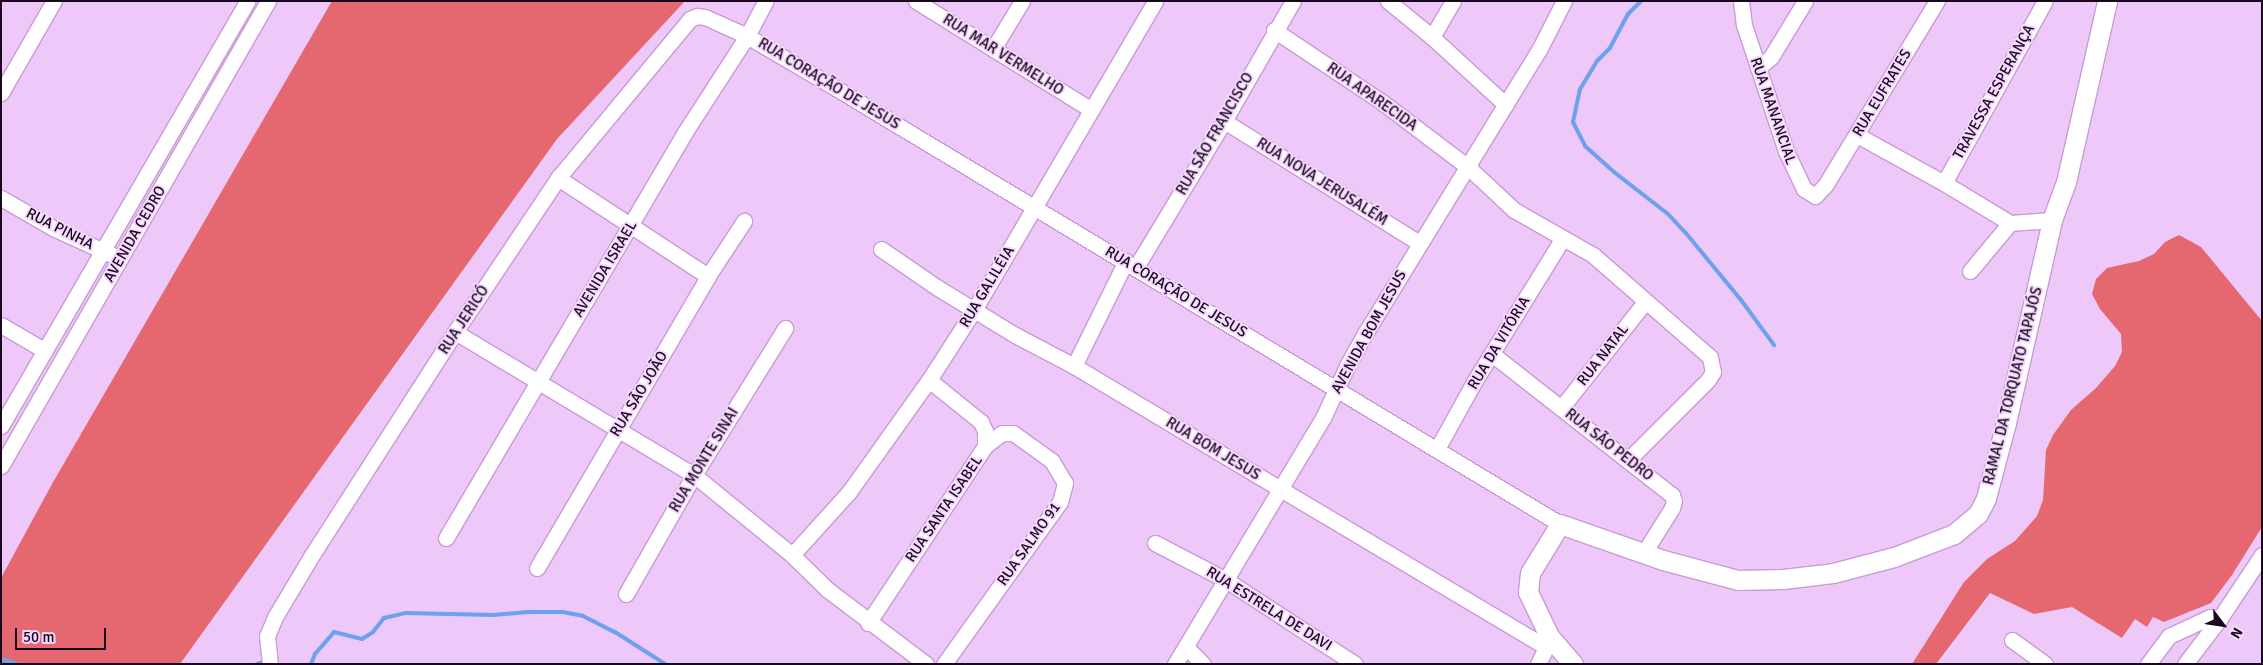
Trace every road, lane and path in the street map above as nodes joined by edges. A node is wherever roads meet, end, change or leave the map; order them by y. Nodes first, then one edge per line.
1 (54, 1) edge
2 (247, 1) edge
3 (268, 1) edge
4 (766, 1) edge
5 (916, 1) edge
6 (1022, 1) edge
7 (1154, 1) edge
8 (1293, 1) edge
9 (1388, 1) edge
10 (1453, 1) edge
11 (1564, 1) edge
12 (1741, 1) edge
13 (1805, 1) edge
14 (1937, 1) edge
15 (2045, 1) edge
16 (2107, 1) edge
17 (713, 20) joint
18 (232, 28) junction
19 (1274, 30) junction
20 (747, 36) junction
21 (1432, 36) junction
22 (248, 37) junction
23 (993, 49) junction
24 (1758, 68) junction
25 (6, 74) edge
26 (1, 93) edge
27 (1506, 105) junction
28 (1090, 109) junction
29 (1224, 121) junction
30 (1858, 134) junction
31 (1468, 166) junction
32 (558, 178) junction
33 (1944, 183) junction
34 (1826, 184) joint
35 (1, 198) edge
36 (1034, 207) junction
37 (2052, 220) junction
38 (744, 221) dead end
39 (2010, 223) junction
40 (632, 226) junction
41 (1563, 238) junction
42 (1419, 243) junction
43 (882, 249) dead end
44 (103, 251) junction
45 (120, 260) junction
46 (1131, 264) junction
47 (1970, 272) dead end
48 (708, 276) junction
49 (1644, 302) junction
50 (974, 310) junction
51 (1, 325) edge
52 (785, 328) dead end
53 (455, 332) junction
54 (44, 350) junction
55 (1492, 354) junction
56 (1074, 366) junction
57 (929, 380) junction
58 (539, 382) junction
59 (1337, 388) junction
60 (1561, 408) junction
61 (1, 426) edge
62 (617, 430) junction
63 (985, 446) junction
64 (1437, 449) junction
65 (3, 457) edge
66 (1628, 460) junction
67 (694, 475) junction
68 (1280, 490) junction
69 (1560, 524) junction
70 (446, 538) dead end
71 (1155, 543) dead end
72 (1643, 554) junction
73 (2262, 554) edge
74 (792, 555) junction
75 (537, 568) dead end
76 (1226, 580) junction
77 (626, 594) dead end
78 (2220, 618) junction
79 (868, 623) junction
80 (2012, 640) dead end
81 (1548, 642) junction
82 (1186, 647) junction
83 (270, 664) edge
84 (926, 664) edge
85 (944, 664) edge
86 (1175, 664) edge
87 (1203, 664) edge
88 (1355, 664) edge
89 (1538, 664) edge
90 (1573, 664) edge
91 (2045, 664) edge
92 (2148, 664) edge
93 (2185, 664) edge

1 - 25 street
2 - 18 street, AVENIDA CEDRO
3 - 22 street, AVENIDA CEDRO
4 - 20 street, AVENIDA ISRAEL
5 - 23 street, RUA MAR VERMELHO
6 - 23 street
7 - 28 street, RUA GALILÉIA
8 - 19 street, RUA SÃO FRANCISCO
9 - 21 street
10 - 21 street
11 - 27 street, AVENIDA BOM JESUS
12 - 24 street, RUA MANANCIAL
13 - 24 street
14 - 30 street, RUA EUFRATES
15 - 33 street, TRAVESSA ESPERANÇA
16 - 37 street, RAMAL DA TORQUATO TAPAJÓS
17 - 20 street, RUA CORAÇÃO DE JESUS
17 - 32 street, RUA JERICÓ
18 - 22 street
18 - 44 street, AVENIDA CEDRO
19 - 29 street, RUA SÃO FRANCISCO
19 - 31 street, RUA APARECIDA
20 - 36 street, RUA CORAÇÃO DE JESUS
20 - 40 street, AVENIDA ISRAEL
21 - 27 street
22 - 45 street, AVENIDA CEDRO
23 - 28 street, RUA MAR VERMELHO
24 - 34 street, RUA MANANCIAL
25 - 26 street
27 - 31 street, AVENIDA BOM JESUS
28 - 36 street, RUA GALILÉIA
29 - 42 street, RUA NOVA JERUSALÉM
29 - 46 street, RUA SÃO FRANCISCO
30 - 33 street
30 - 34 street, RUA EUFRATES
31 - 41 street, RUA APARECIDA
31 - 42 street, AVENIDA BOM JESUS
32 - 40 street
32 - 53 street, RUA JERICÓ
33 - 39 street
35 - 44 street, RUA PINHA
36 - 46 street, RUA CORAÇÃO DE JESUS
36 - 50 street, RUA GALILÉIA
37 - 39 street
37 - 72 street, RAMAL DA TORQUATO TAPAJÓS
38 - 48 street, RUA SÃO JOÃO
39 - 47 street
40 - 48 street
40 - 58 street, AVENIDA ISRAEL
41 - 49 street, RUA APARECIDA
41 - 55 street, RUA DA VITÓRIA
42 - 59 street, AVENIDA BOM JESUS
43 - 50 street, RUA BOM JESUS
44 - 45 street, RUA PINHA
44 - 54 street, AVENIDA CEDRO
45 - 65 street, AVENIDA CEDRO
46 - 56 street, RUA SÃO FRANCISCO
46 - 59 street, RUA CORAÇÃO DE JESUS
48 - 62 street, RUA SÃO JOÃO
49 - 60 street, RUA NATAL
49 - 66 street, RUA APARECIDA
50 - 56 street, RUA BOM JESUS
50 - 57 street, RUA GALILÉIA
51 - 54 street
52 - 67 street, RUA MONTE SINAI
53 - 58 street
53 - 83 street, RUA JERICÓ
54 - 61 street, AVENIDA CEDRO
55 - 60 street, RUA SÃO PEDRO
55 - 64 street, RUA DA VITÓRIA
56 - 68 street, RUA BOM JESUS
57 - 63 street, RUA SANTA ISABEL
57 - 74 street, RUA GALILÉIA
58 - 62 street
58 - 70 street, AVENIDA ISRAEL
59 - 64 street, RUA CORAÇÃO DE JESUS
59 - 68 street, AVENIDA BOM JESUS
60 - 66 street, RUA SÃO PEDRO
62 - 67 street
62 - 75 street, RUA SÃO JOÃO
63 - 79 street, RUA SANTA ISABEL
63 - 85 street, RUA SALMO 91
64 - 69 street, RUA CORAÇÃO DE JESUS
66 - 72 street, RUA SÃO PEDRO
67 - 74 street
67 - 77 street, RUA MONTE SINAI
68 - 76 street, AVENIDA BOM JESUS
68 - 81 street, RUA BOM JESUS
69 - 72 street, RUA CORAÇÃO DE JESUS
69 - 81 street
71 - 76 street, RUA ESTRELA DE DAVI
73 - 78 street
74 - 79 street
76 - 82 street, AVENIDA BOM JESUS
76 - 88 street, RUA ESTRELA DE DAVI
78 - 92 street
78 - 93 street
79 - 84 street
80 - 91 street
81 - 89 street
81 - 90 street
82 - 86 street, AVENIDA BOM JESUS
82 - 87 street

